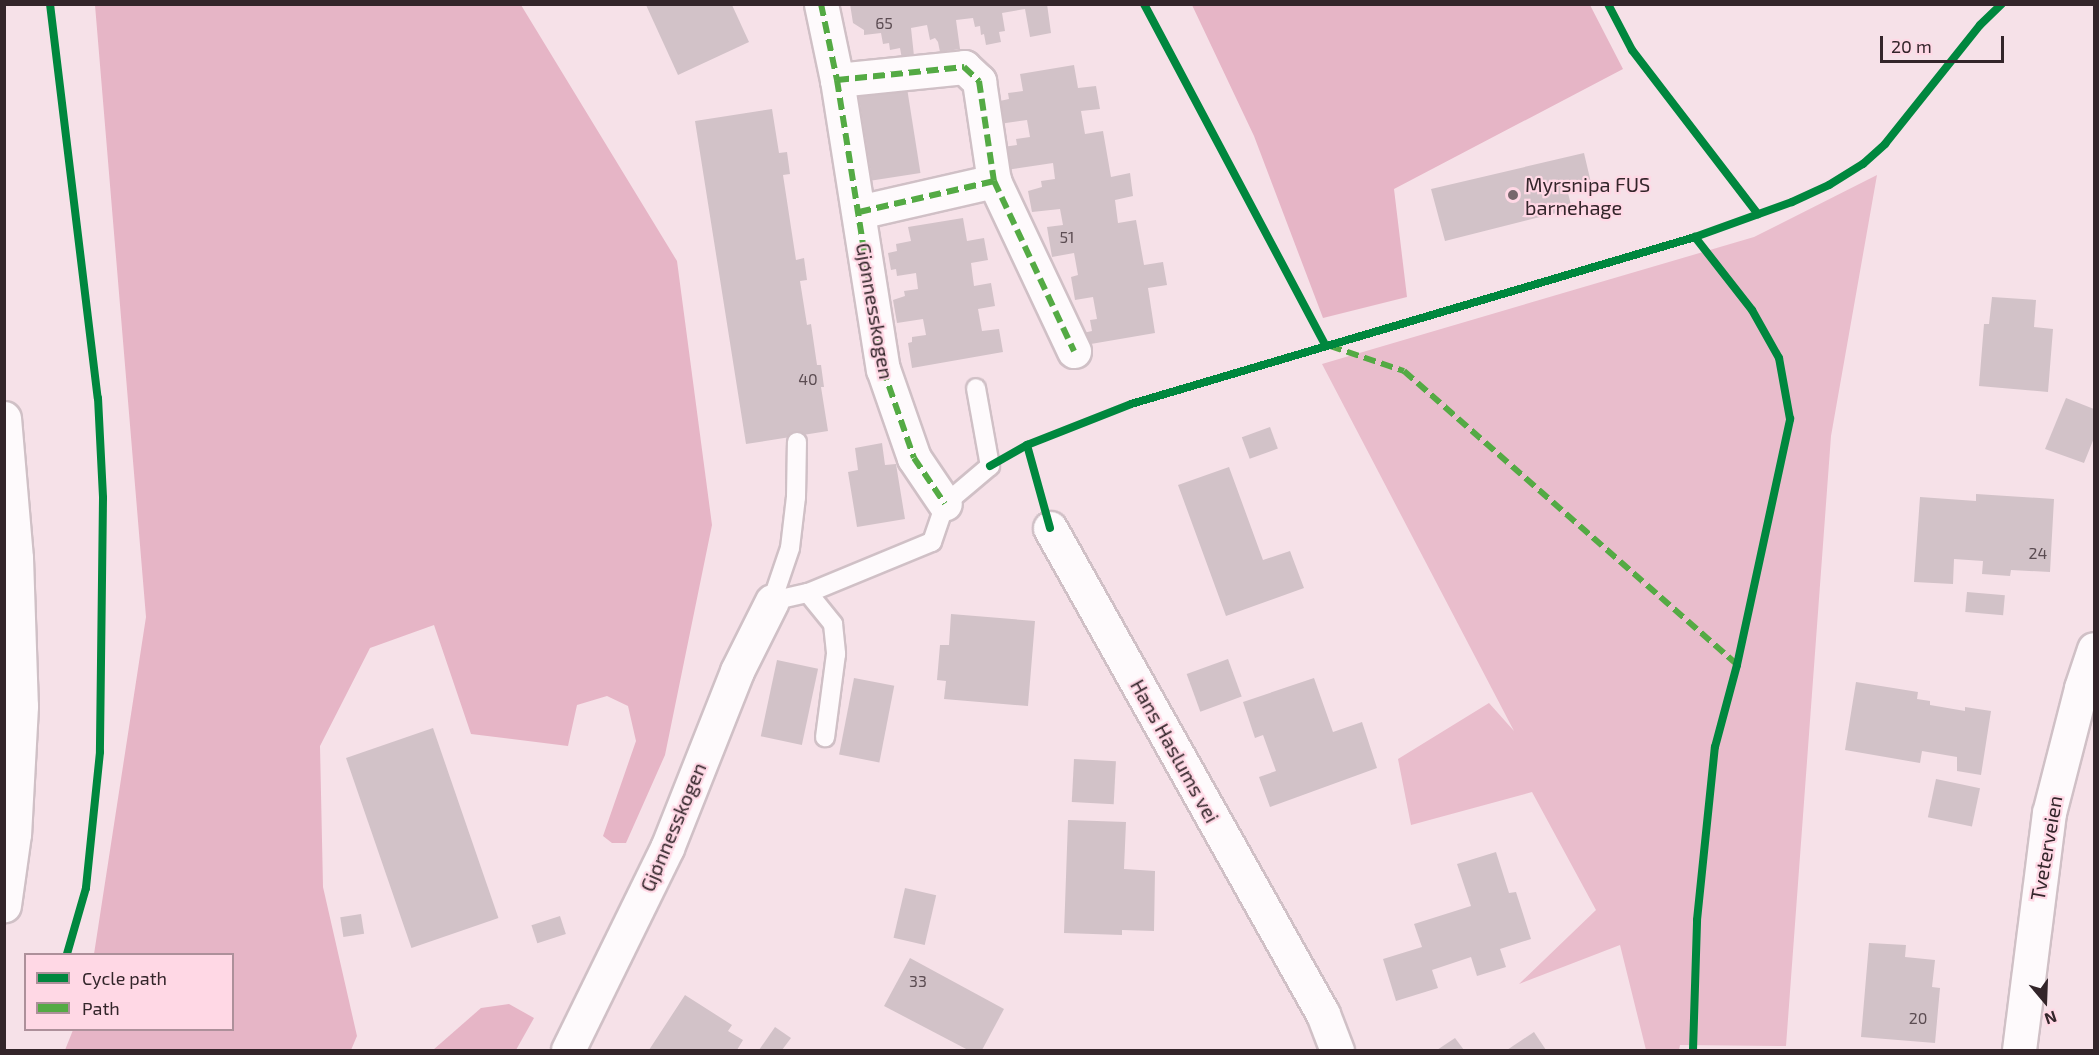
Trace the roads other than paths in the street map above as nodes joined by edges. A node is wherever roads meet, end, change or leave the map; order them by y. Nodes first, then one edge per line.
1 (821, 4) edge
2 (837, 80) junction
3 (994, 181) junction
4 (859, 212) junction
5 (1074, 351) dead end
6 (976, 388) dead end
7 (4, 418) edge
8 (796, 442) dead end
9 (945, 504) junction
10 (1050, 528) dead end
11 (808, 593) junction
12 (772, 601) junction
13 (2094, 649) edge
14 (825, 737) dead end
15 (4, 905) edge
16 (568, 1050) edge
17 (1337, 1050) edge
18 (2019, 1050) edge

1 - 2 street, Gjønnesskogen
2 - 3 street
2 - 4 street, Gjønnesskogen
3 - 4 street
3 - 5 street
4 - 9 street, Gjønnesskogen
6 - 9 lane
7 - 15 street
8 - 12 lane, Gjønnesskogen
9 - 11 lane
10 - 17 street, Hans Haslums vei
11 - 12 lane
11 - 14 lane
12 - 16 street, Gjønnesskogen
13 - 18 street, Tveterveien

